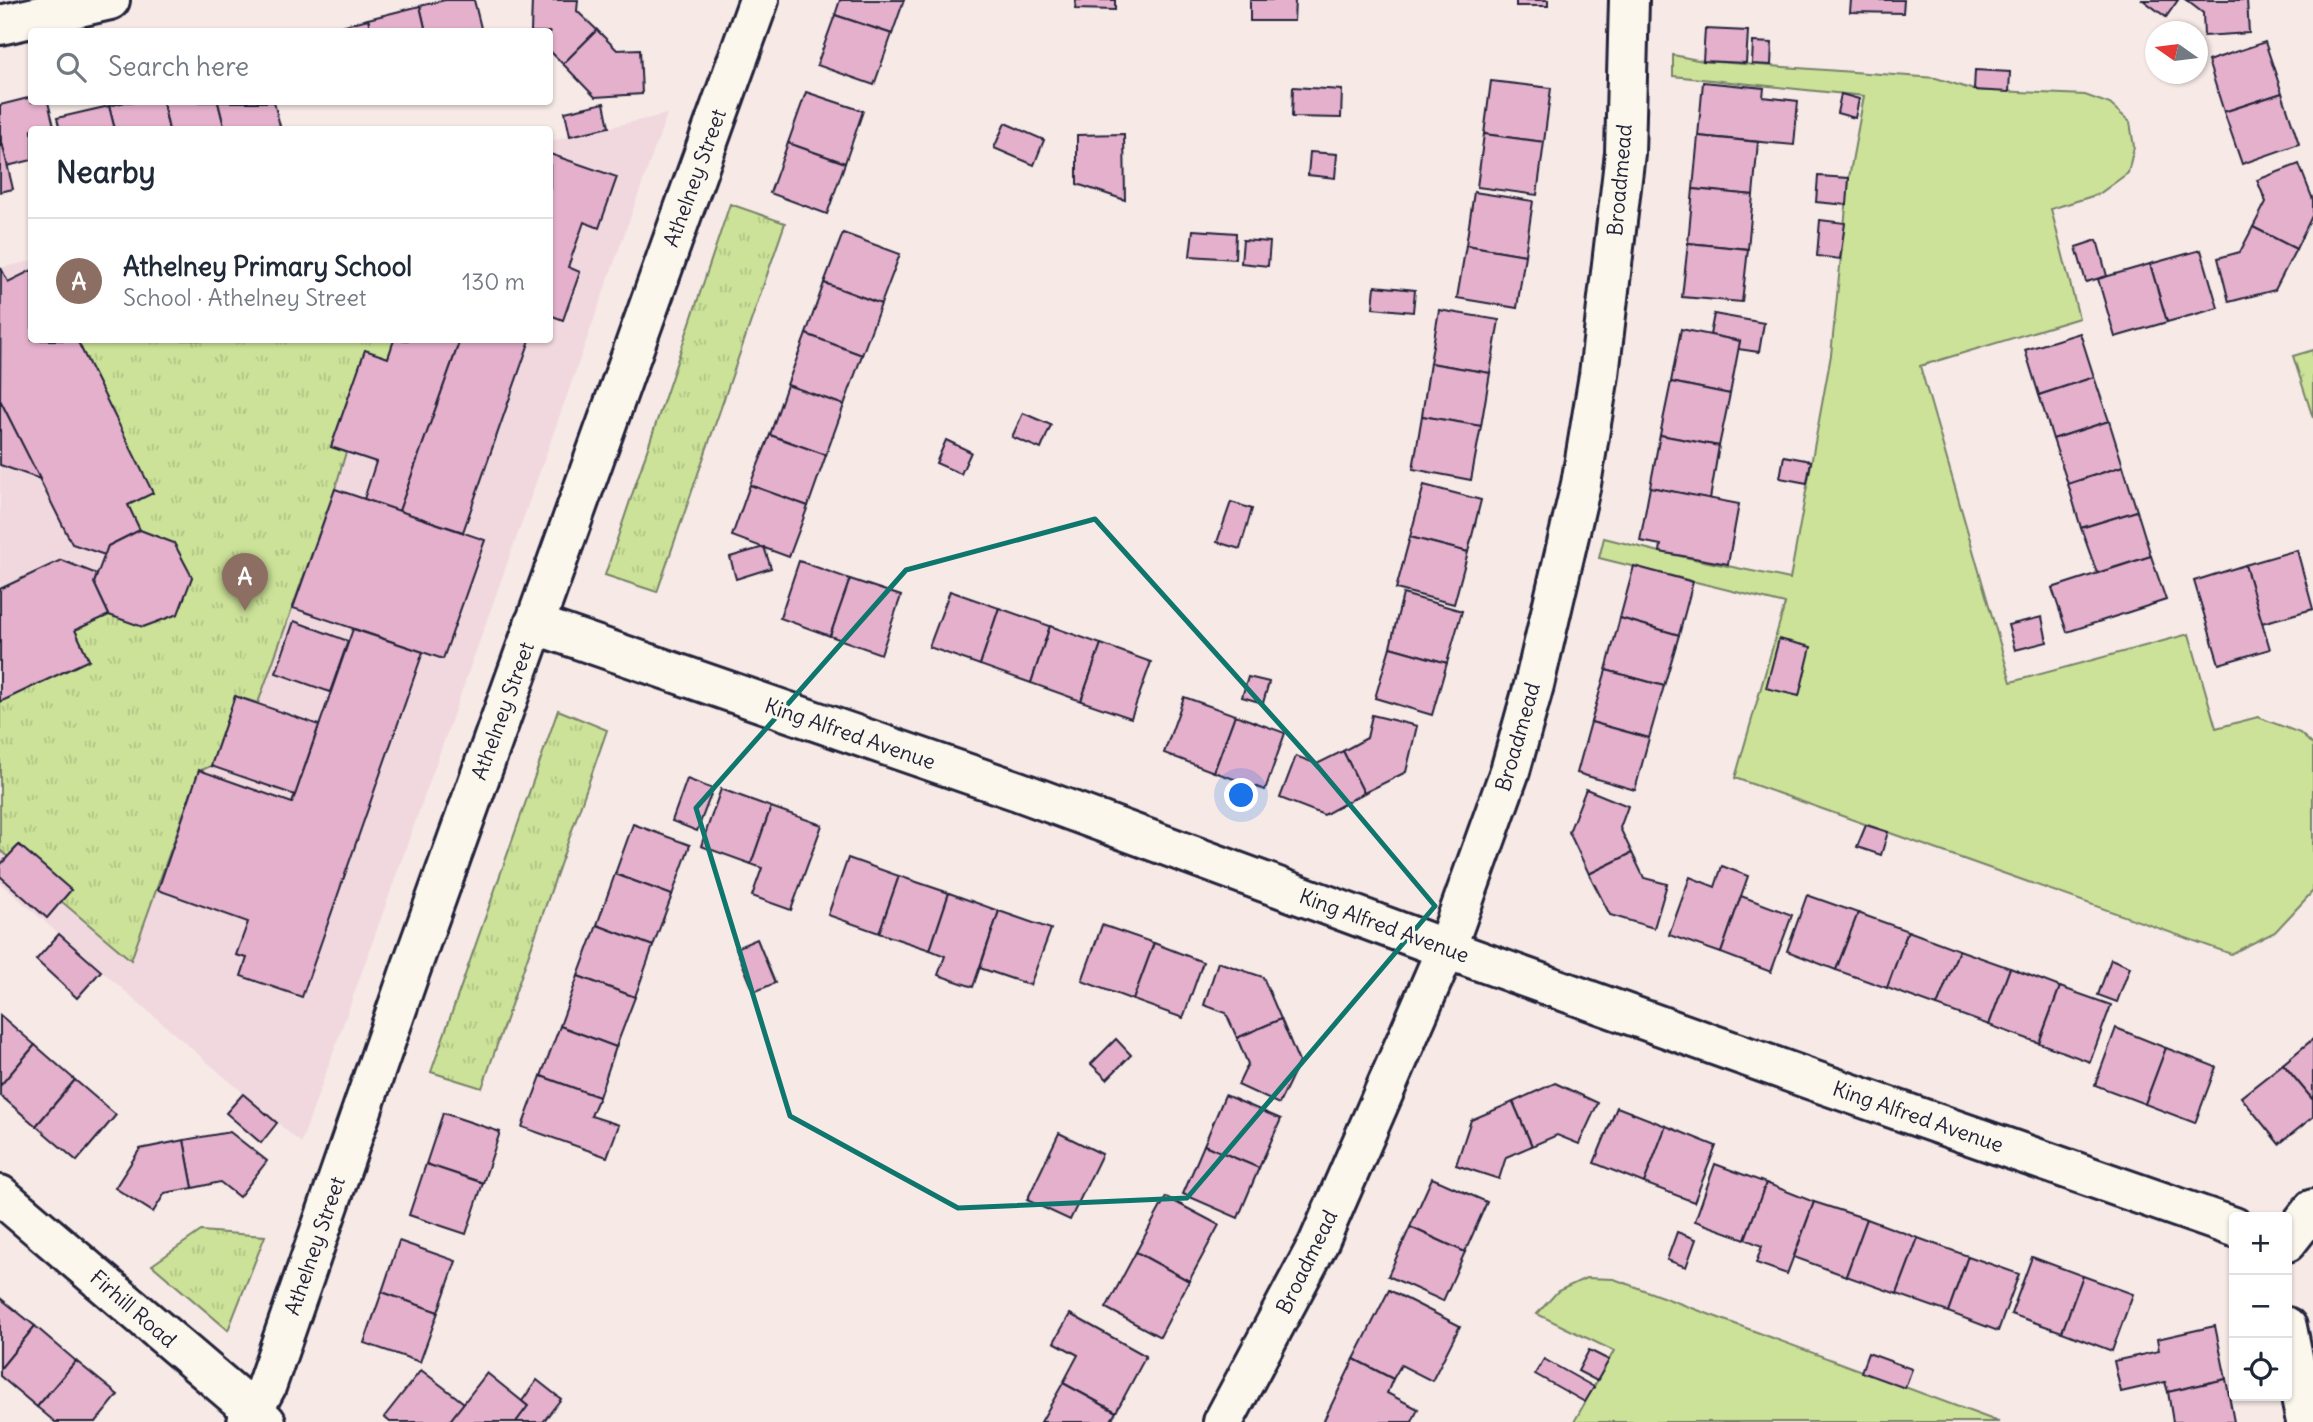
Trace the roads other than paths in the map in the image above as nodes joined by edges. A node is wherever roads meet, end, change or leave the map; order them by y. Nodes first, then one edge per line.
1 (110, 0) edge
2 (759, 0) edge
3 (1629, 0) edge
4 (0, 25) edge
5 (534, 624) junction
6 (1446, 949) junction
7 (0, 1195) edge
8 (2313, 1209) edge
9 (2229, 1225) edge
10 (2292, 1236) edge
11 (2289, 1338) edge
12 (255, 1419) edge
13 (1223, 1422) edge
14 (2306, 1422) edge

1 - 4 street
2 - 5 street, Athelney Street
3 - 6 street, Broadmead
5 - 6 street, King Alfred Avenue
5 - 12 street, Athelney Street
6 - 9 street, King Alfred Avenue
6 - 13 street, Broadmead
7 - 12 street, Firhill Road
8 - 10 street
11 - 14 street

